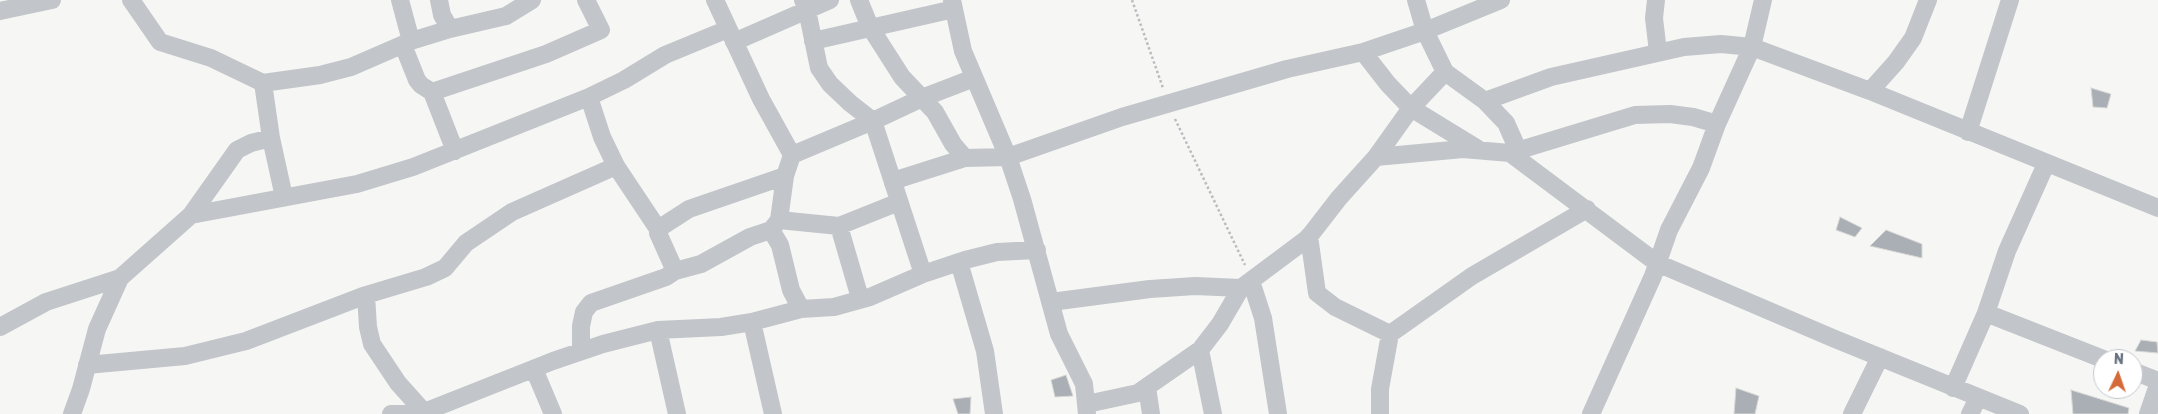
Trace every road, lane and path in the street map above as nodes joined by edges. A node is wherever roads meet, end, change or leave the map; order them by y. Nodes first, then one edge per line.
1 (52, 0) edge
2 (132, 0) edge
3 (400, 0) edge
4 (439, 0) edge
5 (532, 0) edge
6 (586, 0) edge
7 (716, 0) edge
8 (830, 0) edge
9 (860, 0) edge
10 (1132, 0) edge
11 (1416, 0) edge
12 (1501, 0) edge
13 (1656, 0) edge
14 (1763, 0) edge
15 (1928, 0) edge
16 (2010, 0) edge
17 (953, 4) edge
18 (805, 5) edge
19 (0, 10) edge
20 (870, 27) junction
21 (450, 29) junction
22 (1425, 31) junction
23 (731, 36) junction
24 (813, 41) junction
25 (407, 43) junction
26 (1752, 47) junction
27 (1363, 52) junction
28 (1658, 52) junction
29 (1445, 72) junction
30 (974, 78) junction
31 (264, 83) junction
32 (1870, 91) junction
33 (432, 92) junction
34 (588, 98) junction
35 (922, 98) junction
36 (1485, 101) junction
37 (1167, 104) junction
38 (1411, 108) junction
39 (873, 121) junction
40 (1717, 124) junction
41 (1968, 132) junction
42 (271, 138) junction
43 (1479, 150) junction
44 (455, 151) junction
45 (1514, 152) junction
46 (792, 155) junction
47 (1008, 157) junction
48 (965, 158) junction
49 (1376, 158) junction
50 (2046, 164) junction
51 (616, 166) junction
52 (785, 176) junction
53 (893, 183) junction
54 (284, 197) junction
55 (899, 202) junction
56 (2158, 208) edge
57 (1587, 209) junction
58 (191, 215) junction
59 (775, 225) junction
60 (839, 226) junction
61 (658, 229) junction
62 (1309, 236) junction
63 (1037, 250) junction
64 (959, 262) junction
65 (1657, 263) junction
66 (675, 271) junction
67 (923, 274) junction
68 (120, 278) junction
69 (1246, 284) junction
70 (366, 295) junction
71 (860, 298) junction
72 (1051, 302) junction
73 (801, 309) junction
74 (1986, 314) junction
75 (752, 322) junction
76 (0, 327) edge
77 (658, 330) junction
78 (1390, 334) junction
79 (1200, 350) junction
80 (581, 352) junction
81 (2093, 355) edge
82 (1880, 357) junction
83 (87, 365) junction
84 (534, 369) junction
85 (2143, 375) edge
86 (2158, 381) edge
87 (2158, 385) edge
88 (1147, 387) junction
89 (1953, 388) junction
90 (1978, 398) junction
91 (1087, 409) edge
92 (424, 412) junction
93 (72, 414) edge
94 (391, 414) edge
95 (553, 414) edge
96 (677, 414) edge
97 (773, 414) edge
98 (994, 414) edge
99 (1151, 414) edge
100 (1213, 414) edge
101 (1278, 414) edge
102 (1380, 414) edge
103 (1591, 414) edge
104 (1852, 414) edge
105 (1970, 414) edge
106 (2020, 414) edge
107 (2149, 414) edge

1 - 19 street
2 - 31 street
3 - 25 street
4 - 21 street
5 - 21 street
6 - 33 street
7 - 23 street
8 - 18 street
9 - 20 street
10 - 37 path
11 - 22 street
12 - 22 street
13 - 28 street
14 - 26 street
15 - 32 street
16 - 41 street
17 - 20 street
17 - 30 street
18 - 23 street
18 - 24 street
20 - 24 street
20 - 35 street
21 - 25 street
22 - 27 street
22 - 29 street
23 - 34 street
23 - 46 street
24 - 39 street
25 - 31 street
25 - 33 street
26 - 28 street
26 - 32 street
26 - 40 street
27 - 37 street
27 - 38 street
28 - 36 street
29 - 36 street
29 - 38 street
30 - 35 street
30 - 47 street
31 - 42 street
32 - 41 street
33 - 44 street
34 - 44 street
34 - 51 street
35 - 39 street
35 - 48 street
36 - 45 street
37 - 47 street
37 - 69 path
38 - 43 street
38 - 49 street
39 - 46 street
39 - 53 street
40 - 45 street
40 - 65 street
41 - 50 street
42 - 54 street
42 - 58 street
43 - 45 street
43 - 49 street
44 - 54 street
45 - 57 street
46 - 52 street
47 - 48 street
47 - 63 street
48 - 53 street
49 - 62 street
50 - 56 street
50 - 74 street
51 - 61 street
51 - 70 street
52 - 59 street
52 - 61 street
53 - 55 street
54 - 58 street
55 - 60 street
55 - 67 street
57 - 65 street
57 - 78 street
58 - 68 street
59 - 60 street
59 - 66 street
59 - 73 street
60 - 71 street
61 - 66 street
62 - 69 street
62 - 78 street
63 - 64 street
63 - 72 street
64 - 67 street
64 - 98 street
65 - 82 street
65 - 103 street
66 - 80 street
67 - 71 street
68 - 76 street
68 - 83 street
69 - 72 street
69 - 79 street
69 - 101 street
70 - 83 street
70 - 92 street
71 - 73 street
72 - 91 street
73 - 75 street
74 - 81 street
74 - 89 street
75 - 77 street
75 - 97 street
77 - 80 street
77 - 96 street
78 - 102 street
79 - 88 street
79 - 100 street
80 - 84 street
82 - 89 street
82 - 104 street
83 - 93 street
84 - 92 street
84 - 95 street
85 - 86 street
87 - 107 street
88 - 91 street
88 - 99 street
89 - 90 street
90 - 105 street
90 - 106 street
92 - 94 street

